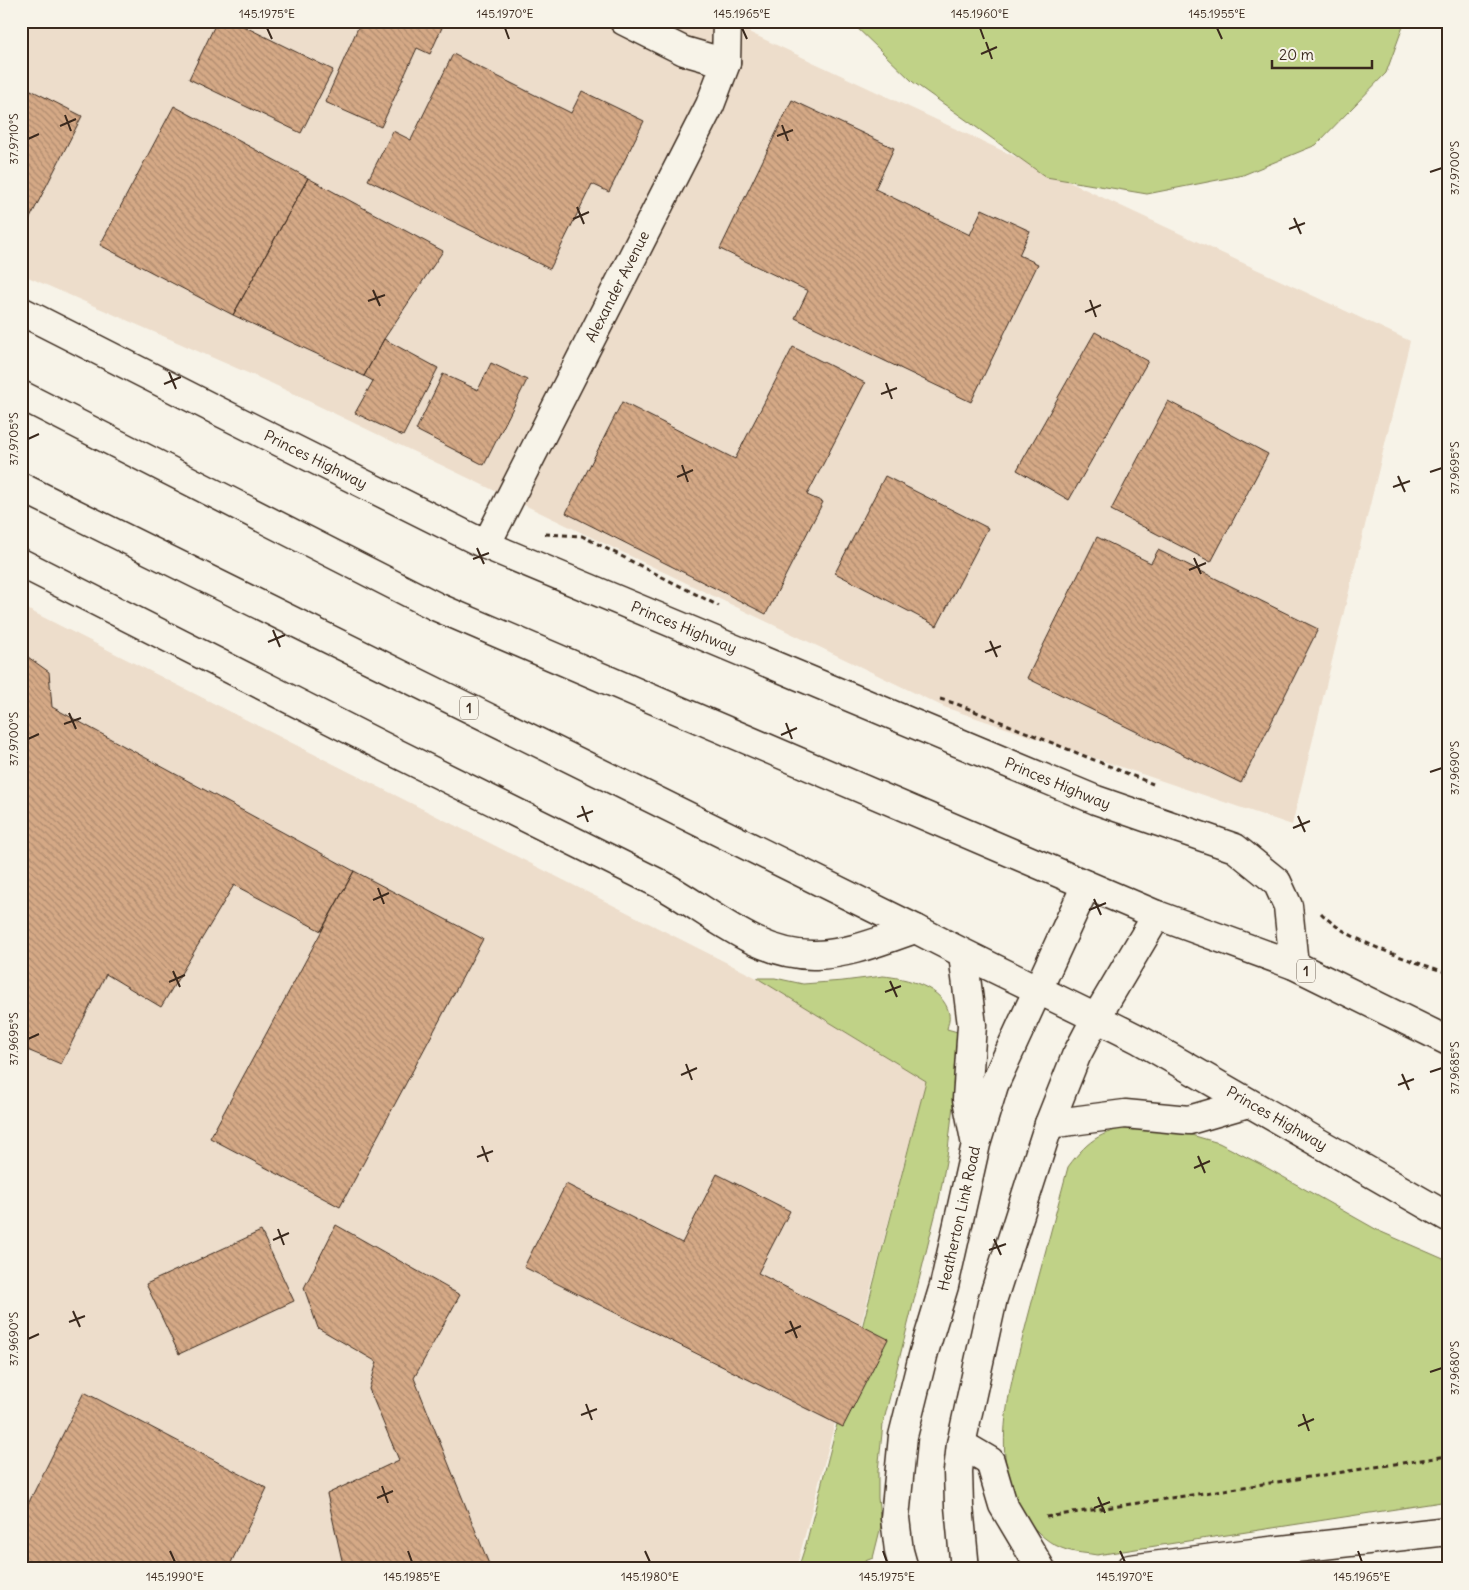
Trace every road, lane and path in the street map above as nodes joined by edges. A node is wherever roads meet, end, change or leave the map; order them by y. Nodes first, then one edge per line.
1 (624, 21) edge
2 (726, 21) edge
3 (726, 63) junction
4 (21, 310) edge
5 (21, 396) edge
6 (21, 487) edge
7 (486, 545) junction
8 (21, 563) edge
9 (1086, 885) junction
10 (1158, 916) junction
11 (916, 929) junction
12 (964, 954) junction
13 (1294, 966) junction
14 (1038, 989) junction
15 (1096, 1018) junction
16 (1448, 1041) edge
17 (1248, 1103) junction
18 (1049, 1124) junction
19 (976, 1144) junction
20 (1448, 1217) edge
21 (961, 1444) junction
22 (1448, 1456) edge
23 (1448, 1531) edge
24 (1018, 1533) junction
25 (903, 1566) edge
26 (859, 1569) edge
27 (965, 1569) edge
28 (1041, 1569) edge
29 (1130, 1569) edge

1 - 3 main road
2 - 3 main road, Alexander Avenue
3 - 7 main road, Alexander Avenue
4 - 7 main road, Princes Highway
5 - 9 main road, 1
6 - 11 main road, Princes Highway / 1
7 - 13 main road, Princes Highway
8 - 11 main road
9 - 10 main road, 1
9 - 14 main road, Heatherton Link Road
10 - 13 main road, 1
10 - 15 main road
11 - 12 main road, Princes Highway / 1
12 - 14 main road, Princes Highway / 1
12 - 19 main road
13 - 16 main road, 1
14 - 15 main road, Princes Highway / 1
14 - 19 main road, Heatherton Link Road
15 - 17 main road, Princes Highway / 1
15 - 18 main road
17 - 18 main road
17 - 20 main road, Princes Highway / 1
18 - 21 main road
19 - 25 main road, Heatherton Link Road
21 - 24 main road
21 - 27 main road
22 - 24 path
23 - 29 main road
24 - 28 main road
25 - 26 path

